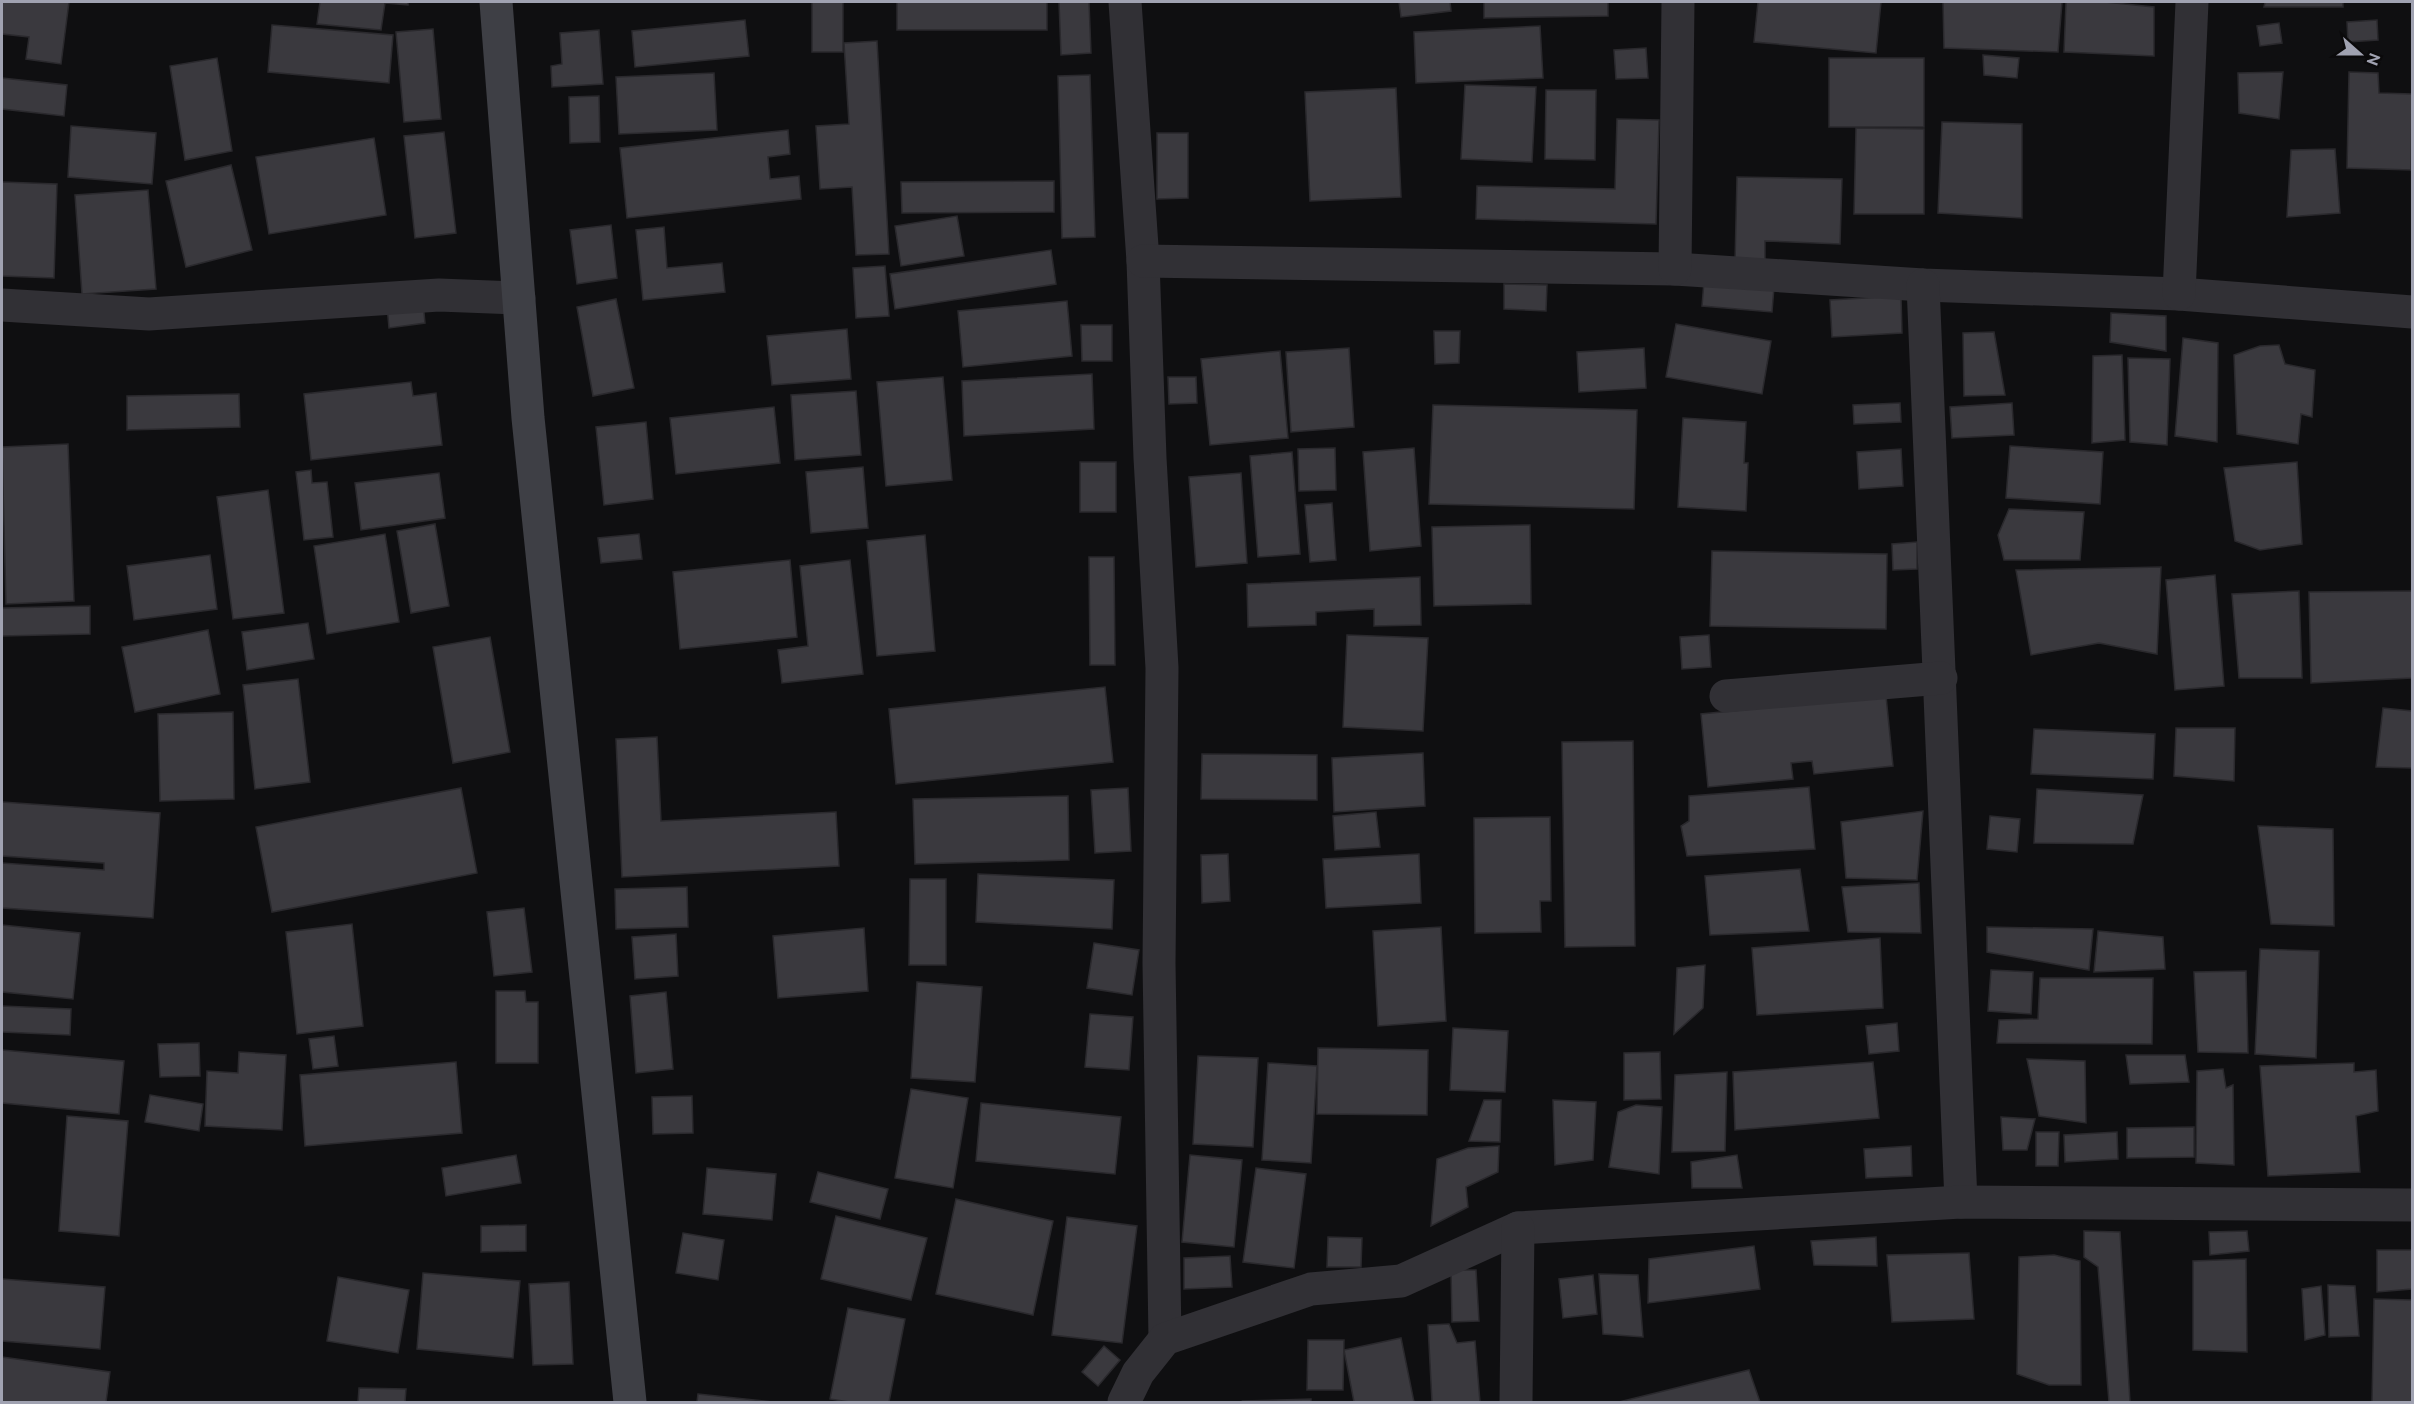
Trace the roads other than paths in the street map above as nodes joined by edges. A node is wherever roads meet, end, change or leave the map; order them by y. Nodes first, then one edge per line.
1 (496, 2) edge
2 (1125, 2) edge
3 (1678, 2) edge
4 (2192, 2) edge
5 (1143, 261) junction
6 (1675, 268) junction
7 (1923, 285) junction
8 (2179, 294) junction
9 (519, 298) junction
10 (2, 305) edge
11 (2412, 312) edge
12 (1941, 678) junction
13 (1726, 696) dead end
14 (1961, 1202) junction
15 (2412, 1205) edge
16 (1518, 1228) junction
17 (1165, 1340) junction
18 (630, 1402) edge
19 (1124, 1402) edge
20 (1516, 1402) edge

1 - 9 street
2 - 5 street
3 - 6 street
4 - 8 street
5 - 6 street
5 - 17 street
6 - 7 street
7 - 8 street
7 - 12 street
8 - 11 street
9 - 10 street
9 - 18 street
12 - 13 street
12 - 14 street
14 - 15 street
14 - 16 street
16 - 17 street
16 - 20 street
17 - 19 street

